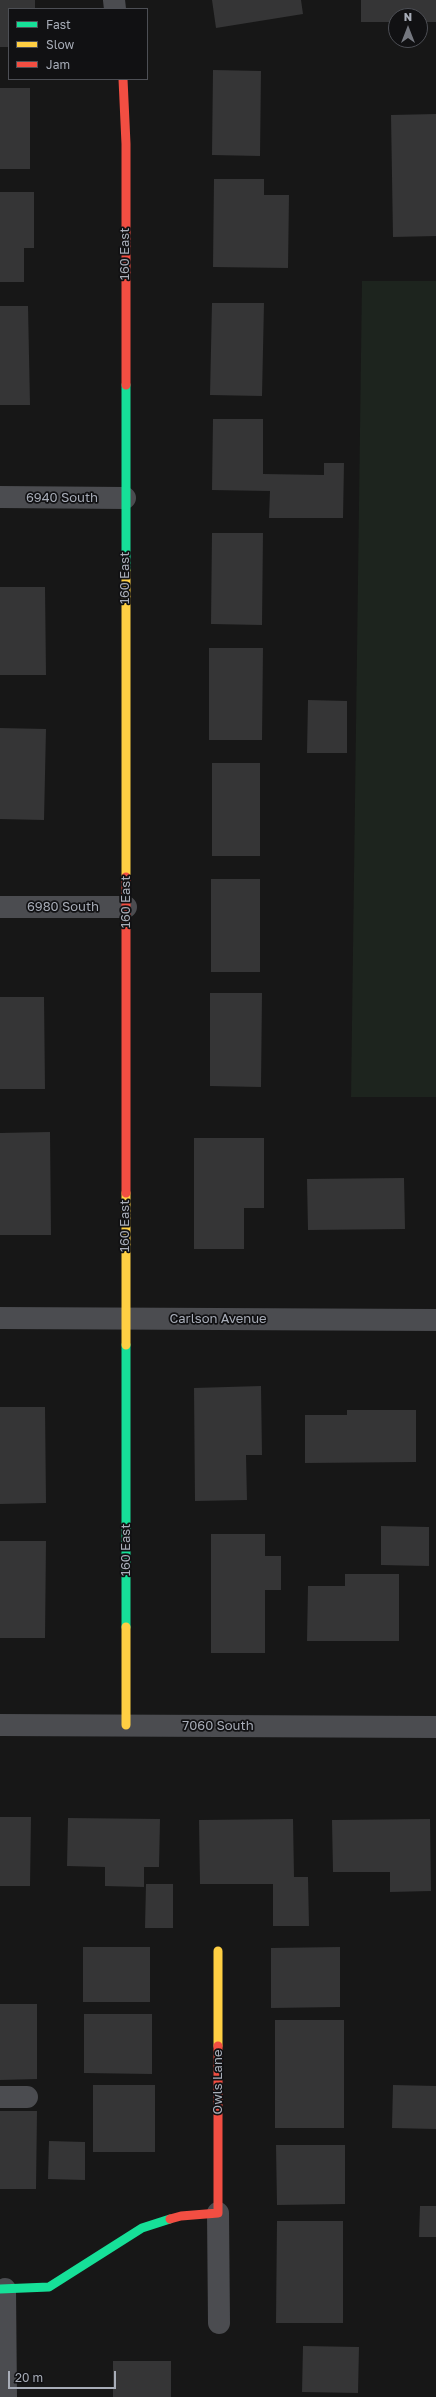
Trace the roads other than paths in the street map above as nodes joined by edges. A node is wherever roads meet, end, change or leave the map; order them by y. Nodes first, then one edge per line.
1 (123, 80) edge
2 (0, 497) edge
3 (125, 498) junction
4 (0, 907) edge
5 (126, 907) junction
6 (0, 1318) edge
7 (125, 1318) junction
8 (436, 1320) edge
9 (0, 1724) edge
10 (126, 1726) junction
11 (436, 1727) edge
12 (218, 1951) dead end
13 (0, 2097) edge
14 (27, 2097) dead end
15 (218, 2213) junction
16 (3, 2289) edge
17 (218, 2323) dead end
18 (6, 2397) edge

1 - 3 street, 160 East
2 - 3 street, 6940 South
3 - 5 street, 160 East
4 - 5 street, 6980 South
5 - 7 street, 160 East
6 - 7 street, Carlson Avenue
7 - 8 street, Carlson Avenue
7 - 10 street, 160 East
9 - 10 street, 7060 South
10 - 11 street, 7060 South
12 - 15 street, Owls Lane
13 - 14 street
15 - 16 street
15 - 17 street, Owls Lane
16 - 18 street

